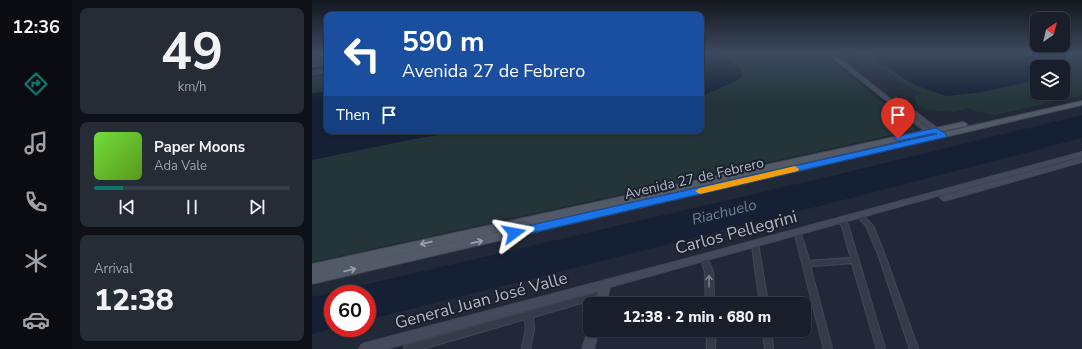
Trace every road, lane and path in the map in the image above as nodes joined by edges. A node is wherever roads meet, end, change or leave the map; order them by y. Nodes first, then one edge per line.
1 (851, 69) edge
2 (856, 69) edge
3 (324, 71) edge
4 (312, 73) edge
5 (1082, 98) edge
6 (1082, 103) edge
7 (936, 134) junction
8 (1082, 154) edge
9 (1082, 160) edge
10 (875, 211) junction
11 (860, 215) junction
12 (840, 220) junction
13 (796, 232) junction
14 (755, 244) junction
15 (704, 258) junction
16 (855, 260) junction
17 (806, 264) junction
18 (312, 269) edge
19 (312, 279) edge
20 (603, 294) edge
21 (710, 297) edge
22 (763, 297) edge
23 (529, 316) junction
24 (592, 337) edge
25 (711, 337) edge
26 (768, 337) edge
27 (434, 345) edge
28 (365, 349) edge
29 (408, 349) edge
30 (526, 349) edge
31 (588, 349) edge
32 (711, 349) edge
33 (769, 349) edge
34 (828, 349) edge
35 (881, 349) edge
36 (914, 349) edge

1 - 7 main road
2 - 7 main road
3 - 4 street
5 - 7 main road, Avenida 27 de Febrero
6 - 7 main road, Avenida 27 de Febrero
7 -> 18 main road, Avenida 27 de Febrero
19 -> 7 main road, Avenida 27 de Febrero
8 - 10 main road, Carlos Pellegrini
9 - 10 main road, Carlos Pellegrini
10 - 11 main road, Carlos Pellegrini
11 - 12 main road, Carlos Pellegrini
11 - 36 street
12 - 13 main road, Carlos Pellegrini
12 - 16 street
13 - 14 main road, Carlos Pellegrini
13 - 17 street
14 - 15 main road, Carlos Pellegrini
14 - 22 street
15 - 20 main road, Carlos Pellegrini
21 -> 15 street
16 - 17 street
16 - 35 street
17 - 34 street
20 - 23 street, General Juan José Valle
20 - 28 main road, General Juan José Valle
23 - 27 street, General Juan José Valle
23 - 30 street
24 - 31 main road
25 - 32 street
26 - 33 street
27 - 29 street, General Juan José Valle

